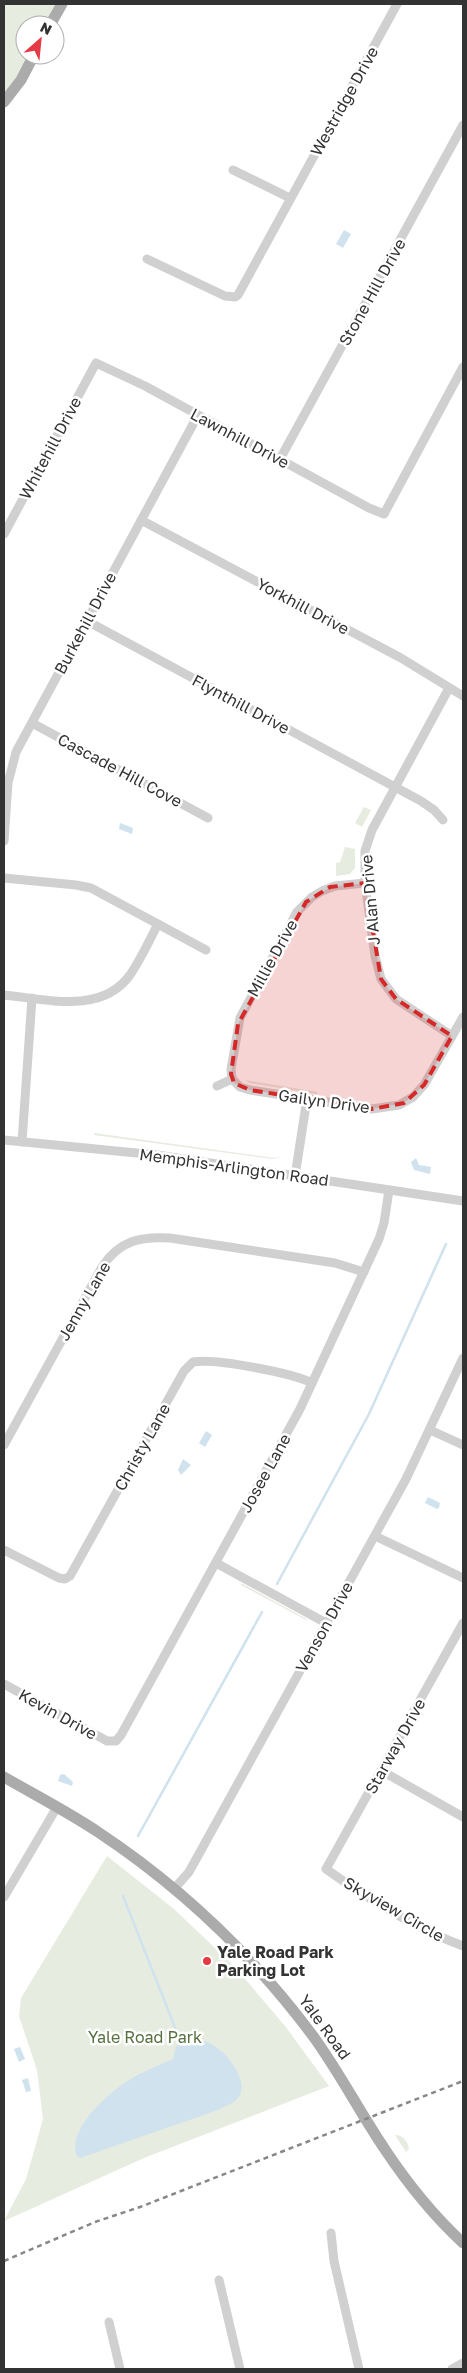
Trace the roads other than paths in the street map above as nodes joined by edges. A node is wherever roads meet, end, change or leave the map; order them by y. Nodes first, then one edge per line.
1 (62, 4) edge
2 (397, 4) edge
3 (56, 15) edge
4 (29, 65) edge
5 (4, 102) edge
6 (463, 126) edge
7 (233, 170) dead end
8 (290, 198) junction
9 (147, 259) dead end
10 (96, 363) joint
11 (463, 367) edge
12 (198, 416) junction
13 (280, 459) junction
14 (141, 520) junction
15 (4, 534) edge
16 (87, 621) junction
17 (449, 688) junction
18 (463, 696) edge
19 (32, 723) junction
20 (395, 787) junction
21 (208, 818) dead end
22 (443, 820) dead end
23 (4, 841) edge
24 (4, 878) edge
25 (365, 883) junction
26 (158, 924) junction
27 (206, 950) dead end
28 (4, 995) edge
29 (32, 998) junction
30 (463, 1017) edge
31 (452, 1036) junction
32 (232, 1079) junction
33 (217, 1086) dead end
34 (307, 1099) junction
35 (4, 1140) edge
36 (22, 1142) junction
37 (295, 1176) junction
38 (389, 1190) junction
39 (463, 1201) edge
40 (364, 1272) junction
41 (463, 1358) edge
42 (312, 1383) junction
43 (430, 1430) junction
44 (4, 1445) edge
45 (463, 1445) edge
46 (375, 1536) junction
47 (4, 1550) edge
48 (216, 1563) junction
49 (463, 1578) edge
50 (326, 1623) junction
51 (463, 1623) edge
52 (4, 1684) edge
53 (112, 1742) joint
54 (382, 1771) junction
55 (4, 1777) edge
56 (57, 1807) junction
57 (463, 1817) edge
58 (326, 1869) joint
59 (174, 1889) junction
60 (4, 1897) edge
61 (463, 1946) edge
62 (331, 2233) dead end
63 (463, 2243) edge
64 (219, 2280) dead end
65 (109, 2322) dead end
66 (463, 2363) edge
67 (120, 2369) edge
68 (240, 2369) edge
69 (360, 2369) edge
70 (452, 2369) edge

1 - 3 main road
2 - 8 street, Westridge Drive
4 - 5 main road
6 - 13 street, Stone Hill Drive
7 - 8 street
8 - 9 street, Westridge Drive
10 - 12 street, Lawnhill Drive
10 - 15 street, Whitehill Drive
11 - 13 street, Lawnhill Drive
12 - 13 street, Lawnhill Drive
12 - 14 street, Burkehill Drive
14 - 16 street, Burkehill Drive
14 - 17 street, Yorkhill Drive
16 - 19 street, Burkehill Drive
16 - 20 street, Flynthill Drive
17 - 18 street, Yorkhill Drive
17 - 20 street, J Alan Drive
19 - 21 street, Cascade Hill Cove
19 - 23 street, Burkehill Drive
20 - 22 street, Flynthill Drive
20 - 25 street, J Alan Drive
24 - 26 street
25 - 31 street, J Alan Drive
25 - 32 street, Millie Drive
26 - 27 street
26 - 29 street
28 - 29 street
29 - 36 street
30 - 31 street, Gailyn Drive
31 - 34 street, Gailyn Drive
32 - 33 street
32 - 34 street, Gailyn Drive
34 - 37 street
35 - 36 street, Memphis-Arlington Road
36 - 37 street, Memphis-Arlington Road
37 - 38 street, Memphis-Arlington Road
38 - 39 street, Memphis-Arlington Road
38 - 40 street, Josee Lane
40 - 42 street, Josee Lane
40 - 44 street, Jenny Lane
41 - 43 street, Venson Drive
42 - 47 street, Christy Lane
42 - 48 street, Josee Lane
43 - 45 street
43 - 46 street, Venson Drive
46 - 49 street
46 - 50 street, Venson Drive
48 - 50 street
48 - 53 street, Josee Lane
50 - 59 street, Venson Drive
51 - 54 street, Starway Drive
52 - 53 street, Kevin Drive
54 - 57 street
54 - 58 street, Starway Drive
55 - 56 main road, Yale Road
56 - 59 main road, Yale Road
56 - 60 street
58 - 61 street, Skyview Circle
59 - 63 main road, Yale Road
62 - 69 street
64 - 68 street
65 - 67 street
66 - 70 street

